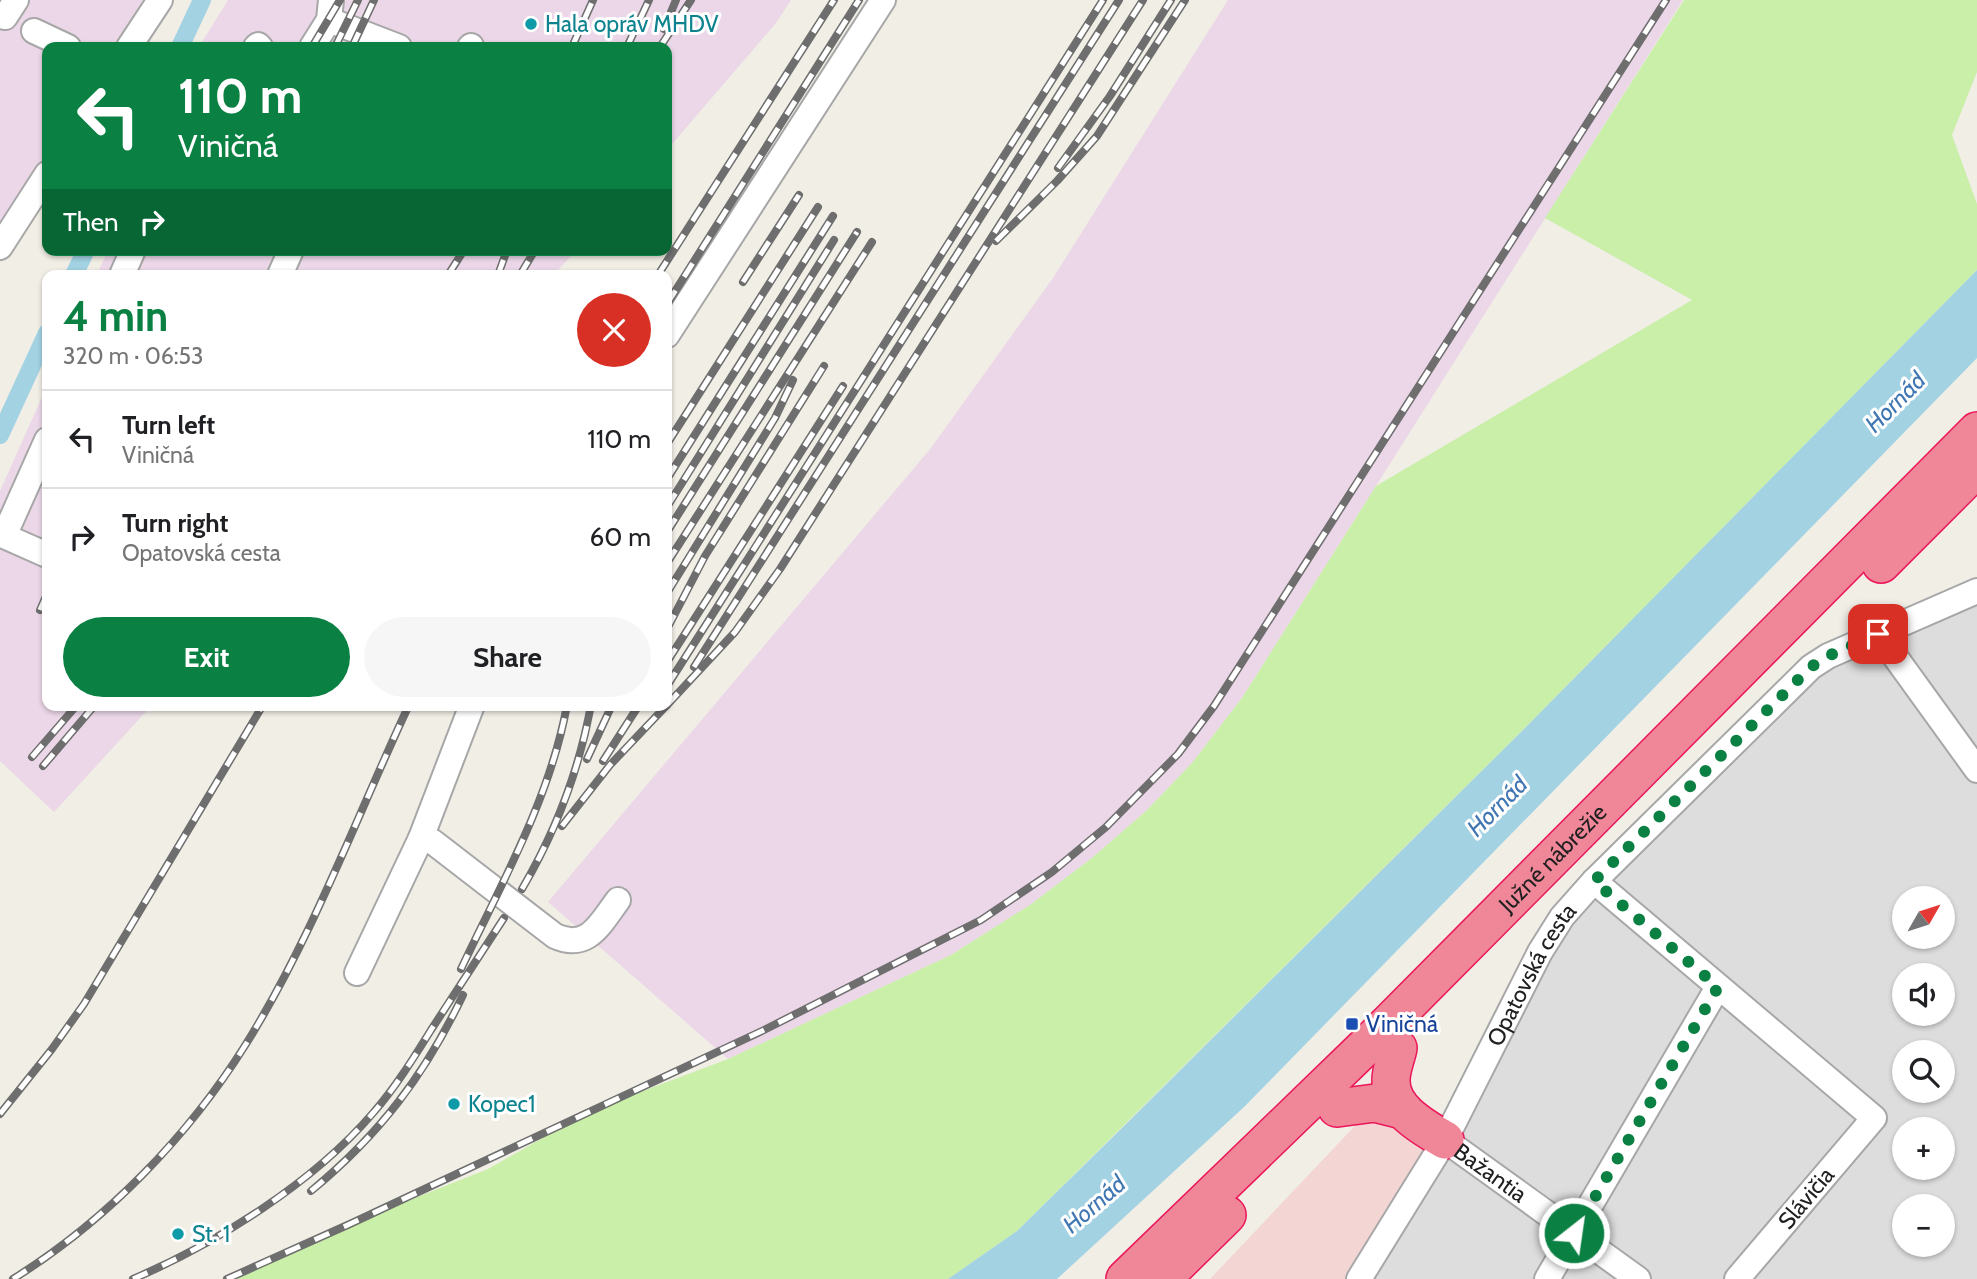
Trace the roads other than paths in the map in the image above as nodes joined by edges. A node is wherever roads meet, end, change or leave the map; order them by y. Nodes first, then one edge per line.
1 (16, 0) edge
2 (160, 0) edge
3 (883, 0) edge
4 (330, 10) edge
5 (0, 16) edge
6 (34, 31) dead end
7 (57, 42) edge
8 (132, 42) edge
9 (314, 42) edge
10 (385, 42) edge
11 (42, 182) edge
12 (0, 247) edge
13 (672, 327) edge
14 (1977, 431) edge
15 (42, 451) edge
16 (1977, 468) edge
17 (42, 553) edge
18 (1977, 592) edge
19 (1878, 634) junction
20 (470, 711) edge
21 (1977, 771) edge
22 (421, 838) junction
23 (1594, 881) junction
24 (618, 900) dead end
25 (357, 974) dead end
26 (1718, 987) junction
27 (1398, 1048) junction
28 (1336, 1108) junction
29 (1403, 1110) junction
30 (1445, 1140) junction
31 (1574, 1233) junction
32 (1125, 1279) edge
33 (1162, 1279) edge
34 (1359, 1279) edge
35 (1547, 1279) edge
36 (1637, 1279) edge
37 (1737, 1279) edge

1 - 5 street
2 - 8 street
3 - 13 street
4 - 9 street
4 - 10 street
6 - 7 street
11 - 12 street
14 - 32 highway, Južné nábrežie
15 - 17 street
16 - 27 highway, Južné nábrežie
18 - 19 street, Opatovská cesta
19 - 21 street
19 - 23 street, Opatovská cesta
20 - 22 street
22 - 24 street
22 - 25 street
23 - 26 street
23 - 30 street, Opatovská cesta
26 - 31 street
26 - 37 street, Slávičia
27 - 28 highway, Južné nábrežie
27 - 29 highway
28 - 29 highway
28 - 33 highway, Južné nábrežie
29 - 30 highway
30 - 31 street, Bažantia
30 - 34 street, Opatovská cesta
31 - 35 street
31 - 36 street, Bažantia

